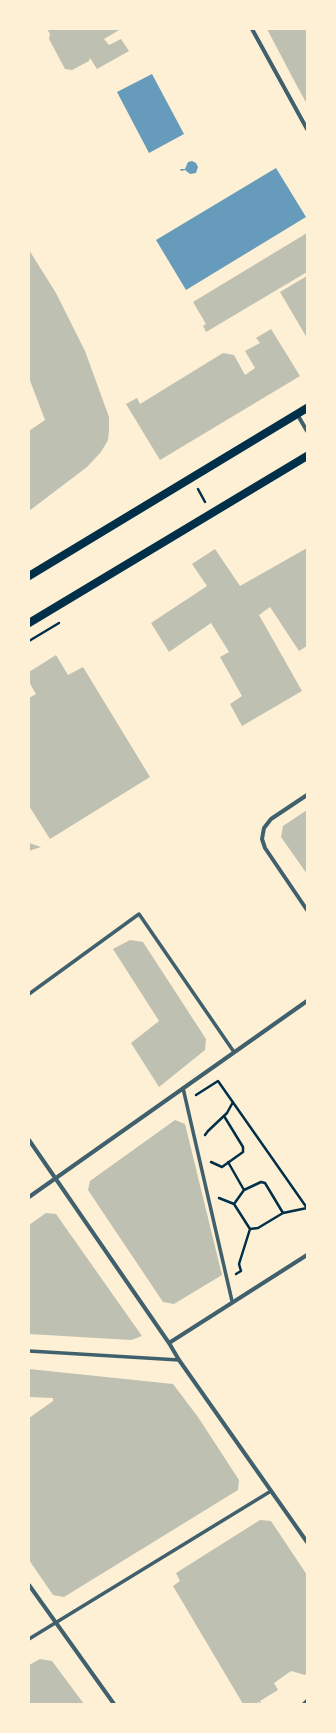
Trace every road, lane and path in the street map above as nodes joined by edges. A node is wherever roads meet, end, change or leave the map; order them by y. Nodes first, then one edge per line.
1 (252, 29) edge
2 (307, 129) edge
3 (307, 408) edge
4 (297, 414) junction
5 (307, 431) edge
6 (307, 456) edge
7 (29, 576) edge
8 (29, 623) edge
9 (307, 796) edge
10 (307, 910) edge
11 (29, 994) edge
12 (307, 1001) edge
13 (234, 1052) junction
14 (184, 1088) junction
15 (187, 1102) junction
16 (233, 1102) junction
17 (224, 1116) junction
18 (29, 1140) edge
19 (196, 1141) junction
20 (228, 1162) junction
21 (201, 1163) junction
22 (56, 1178) junction
23 (244, 1190) junction
24 (29, 1197) edge
25 (307, 1208) edge
26 (283, 1213) junction
27 (250, 1229) junction
28 (307, 1255) edge
29 (227, 1279) junction
30 (232, 1301) junction
31 (169, 1343) junction
32 (29, 1351) edge
33 (179, 1360) junction
34 (271, 1491) junction
35 (307, 1542) edge
36 (29, 1585) edge
37 (56, 1623) junction
38 (29, 1639) edge
39 (307, 1701) edge
40 (114, 1704) edge
41 (304, 1704) edge

1 - 2 street
3 - 4 main road
4 - 5 street
4 - 7 main road
6 - 8 main road
9 - 10 street
11 - 13 street
12 - 13 street
13 - 14 street
14 - 15 street
14 - 22 street
15 - 16 path
15 - 19 street
16 - 17 path
16 - 25 path
17 - 19 path
17 - 20 path
18 - 22 street
19 - 21 street
20 - 21 path
20 - 23 path
21 - 29 street
22 - 24 street
22 - 31 street
23 - 26 path
23 - 27 path
25 - 26 path
26 - 27 path
27 - 29 path
28 - 30 street
29 - 30 street
30 - 31 street
31 - 33 street
32 - 33 street
33 - 34 street
34 - 35 street
34 - 37 street
36 - 37 street
37 - 38 street
37 - 40 street
39 - 41 street

